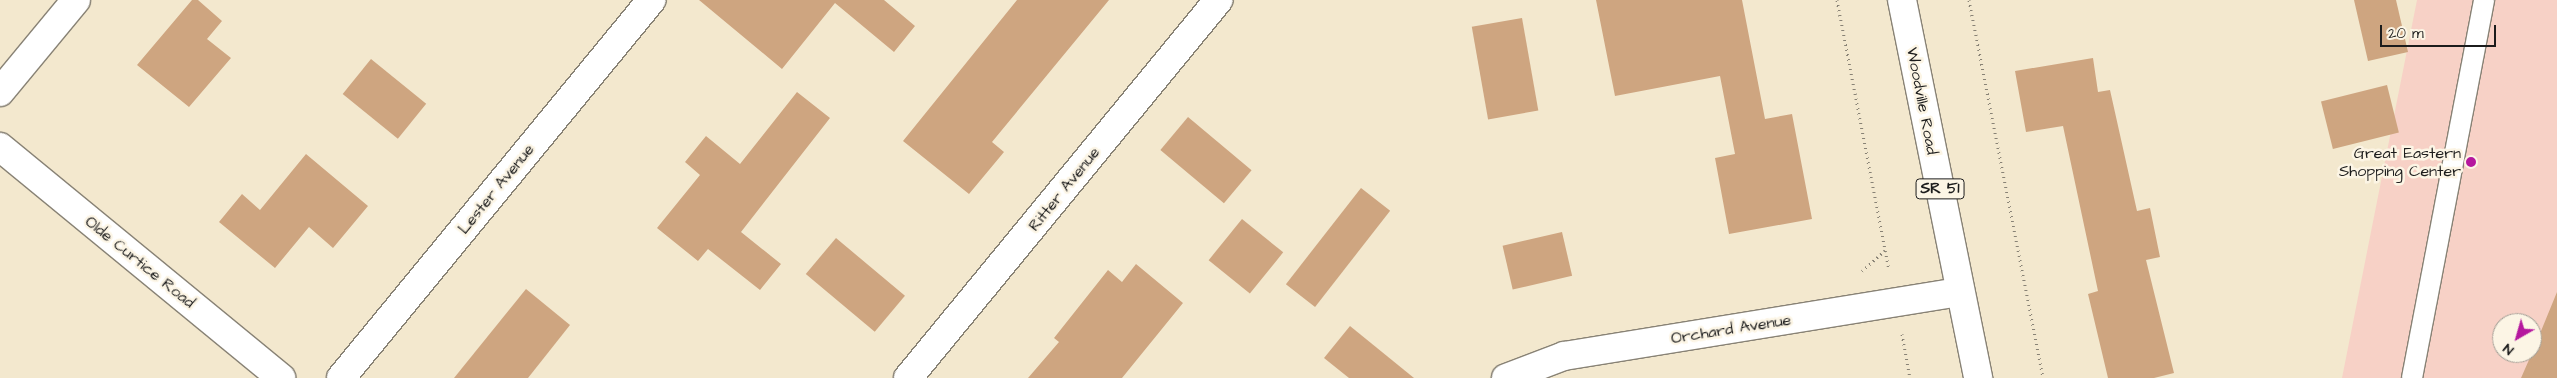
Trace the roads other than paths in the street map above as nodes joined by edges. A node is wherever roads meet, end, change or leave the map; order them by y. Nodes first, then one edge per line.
1 (76, 0) edge
2 (651, 0) edge
3 (1219, 0) edge
4 (1902, 0) edge
5 (2484, 0) edge
6 (0, 92) edge
7 (0, 147) edge
8 (1960, 292) junction
9 (281, 378) edge
10 (341, 378) edge
11 (908, 378) edge
12 (1506, 378) edge
13 (1978, 378) edge
14 (2412, 378) edge

1 - 6 street
2 - 10 street, Lester Avenue
3 - 11 street, Ritter Avenue
4 - 8 street, Woodville Road / SR 51
5 - 14 lane
7 - 9 street, Olde Curtice Road
8 - 12 street, Orchard Avenue
8 - 13 street, Woodville Road / SR 51

